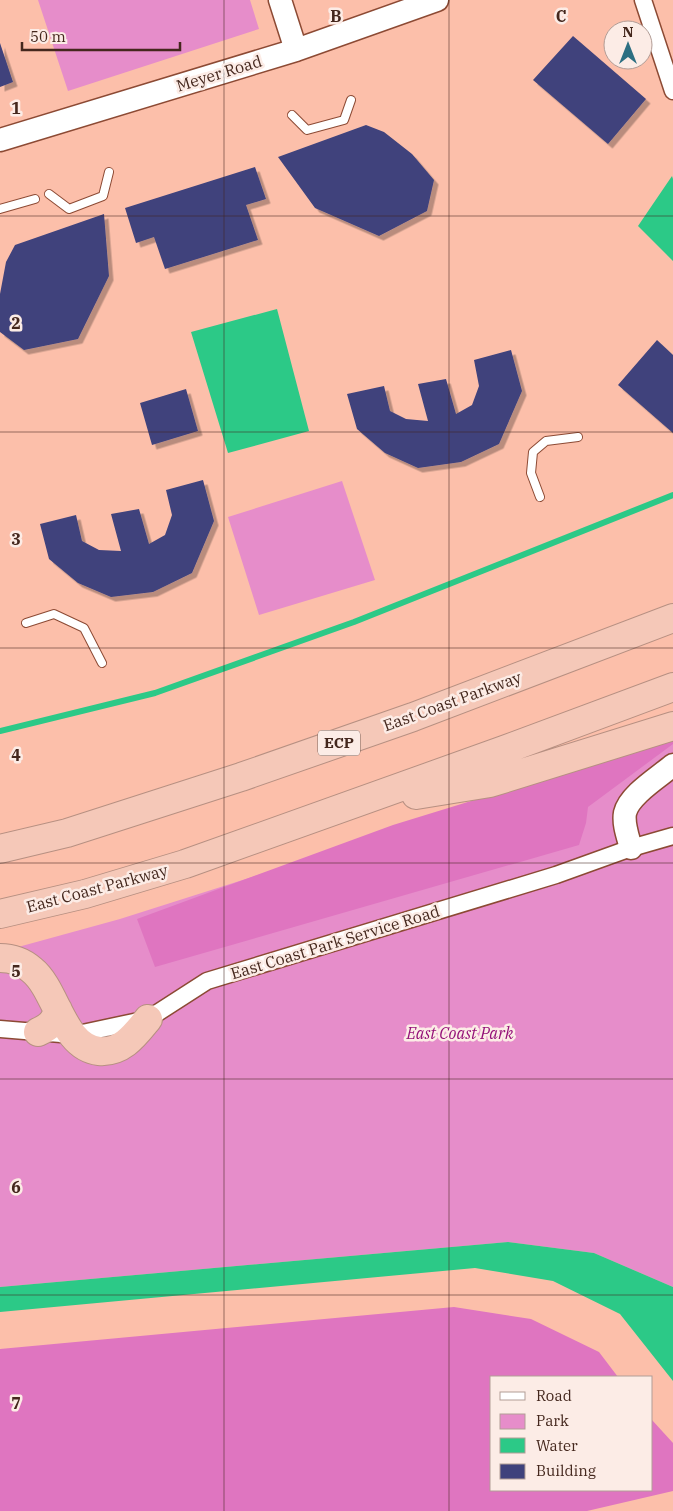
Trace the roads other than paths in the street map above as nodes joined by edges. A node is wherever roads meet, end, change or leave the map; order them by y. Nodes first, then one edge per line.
1 (280, 0) edge
2 (437, 0) edge
3 (643, 0) edge
4 (296, 50) junction
5 (673, 89) edge
6 (351, 100) dead end
7 (292, 115) dead end
8 (0, 140) edge
9 (108, 172) dead end
10 (49, 194) dead end
11 (35, 199) dead end
12 (0, 209) edge
13 (578, 437) dead end
14 (540, 497) dead end
15 (673, 618) edge
16 (26, 623) dead end
17 (102, 663) dead end
18 (673, 687) edge
19 (673, 726) edge
20 (673, 765) edge
21 (355, 804) junction
22 (673, 836) edge
23 (631, 848) junction
24 (0, 849) edge
25 (0, 914) edge
26 (0, 958) edge
27 (58, 1010) junction
28 (148, 1019) joint
29 (0, 1029) edge
30 (38, 1032) junction
31 (73, 1035) junction

1 - 4 street
2 - 4 street, Meyer Road
3 - 5 street
4 - 8 street, Meyer Road
6 - 7 lane
9 - 10 lane
11 - 12 lane
13 - 14 lane
15 - 24 highway, East Coast Parkway / ECP
16 - 17 lane
18 - 21 highway, East Coast Parkway
19 - 21 highway
20 - 23 street
21 - 25 highway, East Coast Parkway
22 - 23 street, East Coast Park Service Road
23 - 28 street, East Coast Park Service Road
26 - 27 highway
27 - 30 highway
27 - 31 highway
28 - 31 highway
29 - 30 street
30 - 31 street

